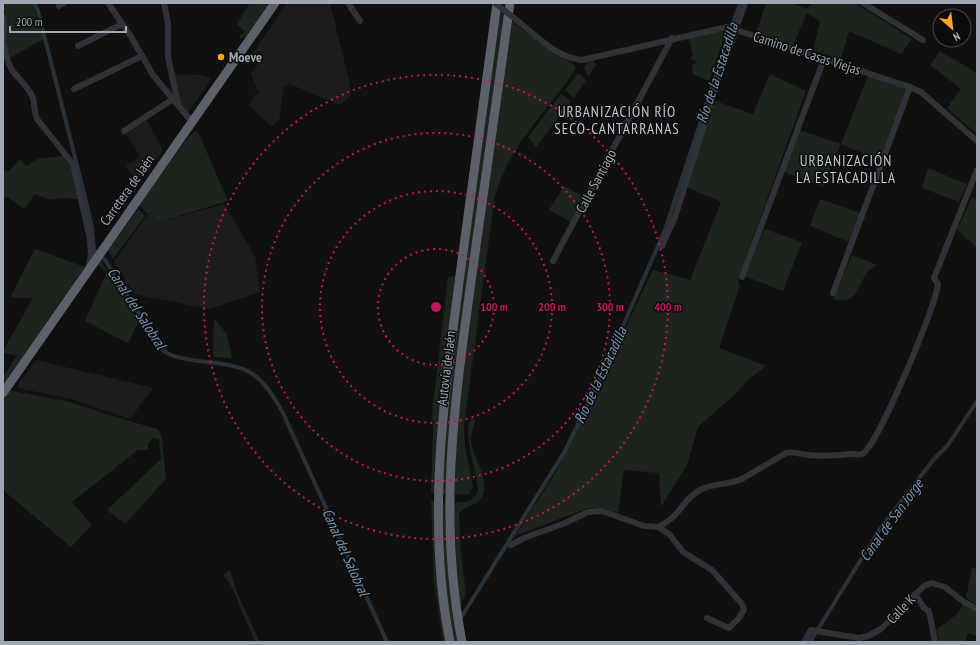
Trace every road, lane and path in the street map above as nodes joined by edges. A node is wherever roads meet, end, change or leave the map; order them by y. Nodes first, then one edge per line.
1 (108, 3) edge
2 (164, 3) edge
3 (275, 3) edge
4 (348, 3) edge
5 (496, 3) edge
6 (510, 3) edge
7 (745, 3) edge
8 (863, 3) edge
9 (3, 17) edge
10 (360, 21) dead end
11 (122, 24) junction
12 (736, 29) junction
13 (672, 38) junction
14 (3, 39) edge
15 (923, 40) dead end
16 (3, 43) edge
17 (78, 46) dead end
18 (142, 56) junction
19 (824, 59) junction
20 (910, 86) junction
21 (74, 89) dead end
22 (173, 100) junction
23 (178, 105) junction
24 (192, 122) junction
25 (124, 131) dead end
26 (977, 141) edge
27 (977, 170) edge
28 (662, 246) dead end
29 (553, 261) dead end
30 (88, 270) junction
31 (742, 277) dead end
32 (833, 293) dead end
33 (3, 393) edge
34 (658, 527) junction
35 (511, 545) dead end
36 (915, 594) junction
37 (977, 609) edge
38 (706, 618) dead end
39 (450, 642) edge
40 (462, 642) edge
41 (804, 642) edge
42 (936, 642) edge

1 - 11 street
2 - 23 street
3 - 24 highway, Carretera de Jaén
4 - 10 street
5 - 13 street, Camino de Casas Viejas, bridge
5 - 39 highway, Autovía de Jaén
6 - 40 highway, Autovía de Jaén
7 - 12 street
8 - 15 street
9 - 14 street
11 - 17 street
11 - 18 street
12 - 13 street, Camino de Casas Viejas
12 - 19 street, Camino de Casas Viejas
12 - 28 street
13 - 29 street, Calle Santiago
16 - 30 street
18 - 21 street
18 - 22 street
19 - 20 street, Camino de Casas Viejas
19 - 31 street
20 - 26 street, Camino de Casas Viejas
20 - 32 street
22 - 23 street
22 - 25 street
23 - 24 street
24 - 30 highway, Carretera de Jaén
27 - 34 street
30 - 33 highway, Carretera de Jaén
34 - 35 street
34 - 38 street
36 - 37 street, Calle K
36 - 41 street, Calle K
36 - 42 street

